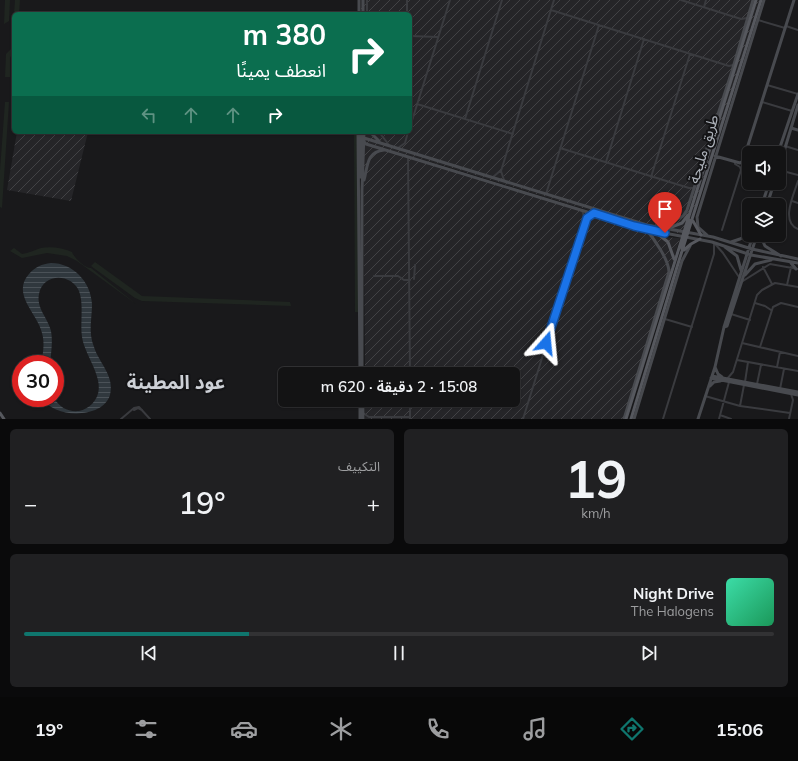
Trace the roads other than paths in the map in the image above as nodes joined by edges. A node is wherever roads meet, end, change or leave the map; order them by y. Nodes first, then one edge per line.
1 (359, 0) edge
2 (363, 0) edge
3 (366, 0) edge
4 (407, 0) edge
5 (450, 0) edge
6 (502, 0) edge
7 (554, 0) edge
8 (681, 0) edge
9 (706, 0) edge
10 (753, 0) edge
11 (756, 0) edge
12 (761, 0) edge
13 (764, 0) edge
14 (794, 0) edge
15 (704, 7) junction
16 (551, 10) junction
17 (359, 12) edge
18 (363, 12) edge
19 (367, 12) edge
20 (407, 12) edge
21 (747, 18) junction
22 (741, 19) junction
23 (758, 20) junction
24 (745, 24) junction
25 (599, 25) junction
26 (785, 27) junction
27 (798, 30) edge
28 (412, 36) edge
29 (438, 37) junction
30 (644, 39) junction
31 (690, 54) junction
32 (734, 64) junction
33 (728, 66) junction
34 (732, 71) junction
35 (728, 83) junction
36 (766, 85) junction
37 (729, 90) junction
38 (798, 94) edge
39 (761, 102) junction
40 (417, 104) junction
41 (798, 105) edge
42 (792, 111) junction
43 (465, 119) junction
44 (412, 120) edge
45 (724, 127) junction
46 (791, 128) junction
47 (721, 130) junction
48 (798, 130) edge
49 (359, 134) edge
50 (360, 134) edge
51 (364, 134) edge
52 (372, 134) edge
53 (380, 134) edge
54 (407, 134) edge
55 (513, 134) junction
56 (362, 140) junction
57 (405, 143) junction
58 (780, 146) edge
59 (785, 146) edge
60 (786, 146) edge
61 (388, 147) junction
62 (560, 148) junction
63 (397, 149) junction
64 (798, 150) edge
65 (409, 152) junction
66 (407, 156) junction
67 (716, 156) junction
68 (415, 158) junction
69 (606, 162) junction
70 (735, 162) junction
71 (409, 167) junction
72 (501, 170) junction
73 (786, 171) edge
74 (798, 175) edge
75 (492, 177) junction
76 (651, 177) junction
77 (699, 178) junction
78 (798, 181) edge
79 (506, 182) junction
80 (362, 183) junction
81 (689, 188) junction
82 (696, 189) junction
83 (359, 192) junction
84 (693, 193) junction
85 (546, 194) junction
86 (792, 201) junction
87 (798, 202) edge
88 (582, 209) junction
89 (691, 210) junction
90 (594, 213) junction
91 (585, 220) junction
92 (692, 221) junction
93 (658, 228) junction
94 (646, 229) junction
95 (666, 229) junction
96 (798, 229) edge
97 (722, 230) dead end
98 (654, 231) junction
99 (686, 232) junction
100 (701, 235) junction
101 (708, 236) junction
102 (684, 237) junction
103 (700, 239) junction
104 (742, 239) edge
105 (729, 242) junction
106 (752, 242) edge
107 (754, 242) edge
108 (762, 242) edge
109 (713, 243) junction
110 (691, 244) junction
111 (724, 245) junction
112 (750, 249) junction
113 (721, 251) junction
114 (682, 253) junction
115 (714, 254) junction
116 (749, 254) junction
117 (781, 256) junction
118 (774, 259) junction
119 (798, 259) edge
120 (674, 262) junction
121 (790, 262) junction
122 (798, 263) edge
123 (415, 265) dead end
124 (791, 267) junction
125 (763, 268) junction
126 (797, 269) edge
127 (410, 270) junction
128 (415, 270) junction
129 (742, 270) junction
130 (374, 276) dead end
131 (741, 278) junction
132 (414, 279) dead end
133 (410, 280) junction
134 (741, 283) junction
135 (772, 284) junction
136 (788, 285) junction
137 (798, 287) edge
138 (755, 303) junction
139 (798, 307) edge
140 (771, 310) junction
141 (731, 314) junction
142 (656, 319) junction
143 (665, 319) junction
144 (750, 320) junction
145 (692, 327) junction
146 (724, 327) junction
147 (742, 343) junction
148 (760, 347) junction
149 (780, 352) junction
150 (798, 356) edge
151 (737, 360) junction
152 (748, 362) junction
153 (761, 365) junction
154 (361, 367) edge
155 (361, 367) edge
156 (410, 367) edge
157 (715, 367) junction
158 (777, 367) junction
159 (784, 369) junction
160 (798, 371) edge
161 (733, 372) junction
162 (712, 377) junction
163 (728, 380) junction
164 (736, 380) junction
165 (744, 383) junction
166 (757, 384) junction
167 (708, 387) junction
168 (780, 389) junction
169 (798, 393) edge
170 (791, 394) junction
171 (706, 396) junction
172 (640, 398) junction
173 (793, 400) junction
174 (636, 402) junction
175 (724, 402) junction
176 (740, 406) junction
177 (361, 407) edge
178 (362, 407) edge
179 (410, 407) edge
180 (0, 412) edge
181 (363, 413) junction
182 (790, 413) junction
183 (720, 416) junction
184 (368, 418) edge
185 (410, 418) edge
186 (4, 419) edge
187 (121, 419) edge
188 (149, 419) edge
189 (361, 419) edge
190 (523, 419) edge
191 (625, 419) edge
192 (631, 419) edge
193 (634, 419) edge
194 (663, 419) edge
195 (698, 419) edge
196 (719, 419) edge
197 (731, 419) edge
198 (788, 419) edge

1 - 17 street
2 - 18 street
3 - 19 street
4 - 20 street
5 - 29 street
6 - 43 street
7 - 16 street
8 - 15 street
9 - 15 street
10 - 21 street
11 - 37 main road, طريق مليحة
12 - 47 main road, طريق مليحة
13 - 23 street
14 - 26 street
15 - 22 street
16 - 25 street
16 - 55 street
21 - 22 street
21 - 24 street
22 - 24 street
23 - 26 street
23 - 45 street
24 - 32 street
25 - 30 street
25 - 62 street
26 - 27 street
26 - 36 street
28 - 29 street
29 - 40 street
30 - 31 street
30 - 69 street
31 - 33 street
31 - 76 street
32 - 33 street
32 - 34 street
33 - 34 street
34 - 35 street
35 - 37 main road
35 - 77 street
36 - 38 street
36 - 39 street
37 - 77 main road, طريق مليحة
38 - 42 street
39 - 42 street
39 - 70 street
40 - 43 street
40 - 44 street
41 - 46 street
42 - 58 street
43 - 55 street
45 - 47 main road
45 - 67 street
46 - 48 street
46 - 59 street
47 - 92 main road, طريق مليحة
49 - 83 street
50 - 56 street
51 - 56 street
52 - 61 street
53 - 61 street
54 - 57 street
55 - 72 street
56 - 61 street
56 - 80 street
56 - 83 street
57 - 63 street
57 - 65 street
60 - 64 street
61 - 63 street
61 - 66 street
61 - 80 street
62 - 69 street
62 - 85 street
63 - 65 street
65 - 75 street
66 - 68 street
66 - 71 street
67 - 70 street
67 - 101 street
68 - 71 street
68 - 88 street
69 - 76 street
70 - 97 street
71 - 127 street
72 - 75 street
72 - 79 street
73 - 74 street
75 - 79 street
76 - 81 street
77 - 82 main road, طريق مليحة
78 - 86 street
79 - 85 street
80 - 155 street
81 - 82 street
81 - 84 street
82 - 84 street
82 - 89 main road, طريق مليحة
82 - 99 main road
83 - 154 street
84 - 93 street
85 - 93 street
86 - 87 street
86 - 96 street
88 - 90 street
88 - 91 street
89 - 95 main road
89 - 99 main road, طريق مليحة
90 - 91 street
90 - 94 street
91 - 190 street
92 - 99 main road, طريق مليحة
92 - 100 main road
93 - 95 street
94 - 98 street
94 - 142 street
95 - 99 street
98 - 102 street
98 - 120 main road
99 - 100 street
99 - 102 main road, طريق مليحة
100 - 101 street
101 - 105 street
102 - 103 street
102 - 114 main road
102 - 120 main road, طريق مليحة
103 - 109 street
103 - 110 main road
104 - 105 street
105 - 112 street
106 - 112 street
107 - 112 street
108 - 117 street
109 - 111 street
109 - 113 street
109 - 115 street
110 - 114 main road
110 - 143 street
111 - 116 street
111 - 129 street
112 - 116 street
112 - 117 street
113 - 115 street
113 - 131 street
114 - 174 main road
115 - 145 street
116 - 118 street
116 - 129 street
116 - 131 street
117 - 119 street
118 - 121 street
118 - 131 street
120 - 142 main road, طريق مليحة
121 - 122 street
121 - 126 street
123 - 128 street
124 - 125 street
124 - 126 street
124 - 136 street
125 - 134 street
125 - 135 street
127 - 128 street
127 - 133 street
128 - 132 street
129 - 131 street
130 - 133 street
131 - 134 street
131 - 146 street
133 - 156 street
134 - 141 street
135 - 136 street
135 - 138 street
136 - 137 street
138 - 140 street
138 - 144 street
139 - 140 street
140 - 148 street
141 - 144 street
141 - 146 street
142 - 191 main road, طريق مليحة
143 - 145 street
143 - 172 street
144 - 147 street
145 - 194 street
146 - 157 street
147 - 148 street
147 - 151 street
148 - 149 street
149 - 150 street
149 - 158 street
151 - 152 street
151 - 161 street
152 - 153 street
152 - 165 street
153 - 158 street
153 - 166 street
157 - 162 street
157 - 163 street
158 - 159 street
159 - 160 street
159 - 168 street
161 - 163 street
161 - 164 street
162 - 163 street
162 - 167 street
163 - 164 street
163 - 165 street
163 - 167 street
163 - 175 street
164 - 165 street
165 - 166 street
165 - 170 street
165 - 176 street
166 - 168 street
167 - 171 street
168 - 169 street
169 - 170 street
169 - 173 street
170 - 173 street
171 - 175 street
171 - 195 street
172 - 174 main road
172 - 193 street
173 - 182 street
174 - 192 main road
175 - 176 street
175 - 183 street
176 - 182 street
177 - 189 street
178 - 181 street
179 - 185 street
180 - 186 main road
181 - 184 street
181 - 189 street
182 - 198 street
183 - 196 street
183 - 197 street
184 - 185 street
187 - 188 street

